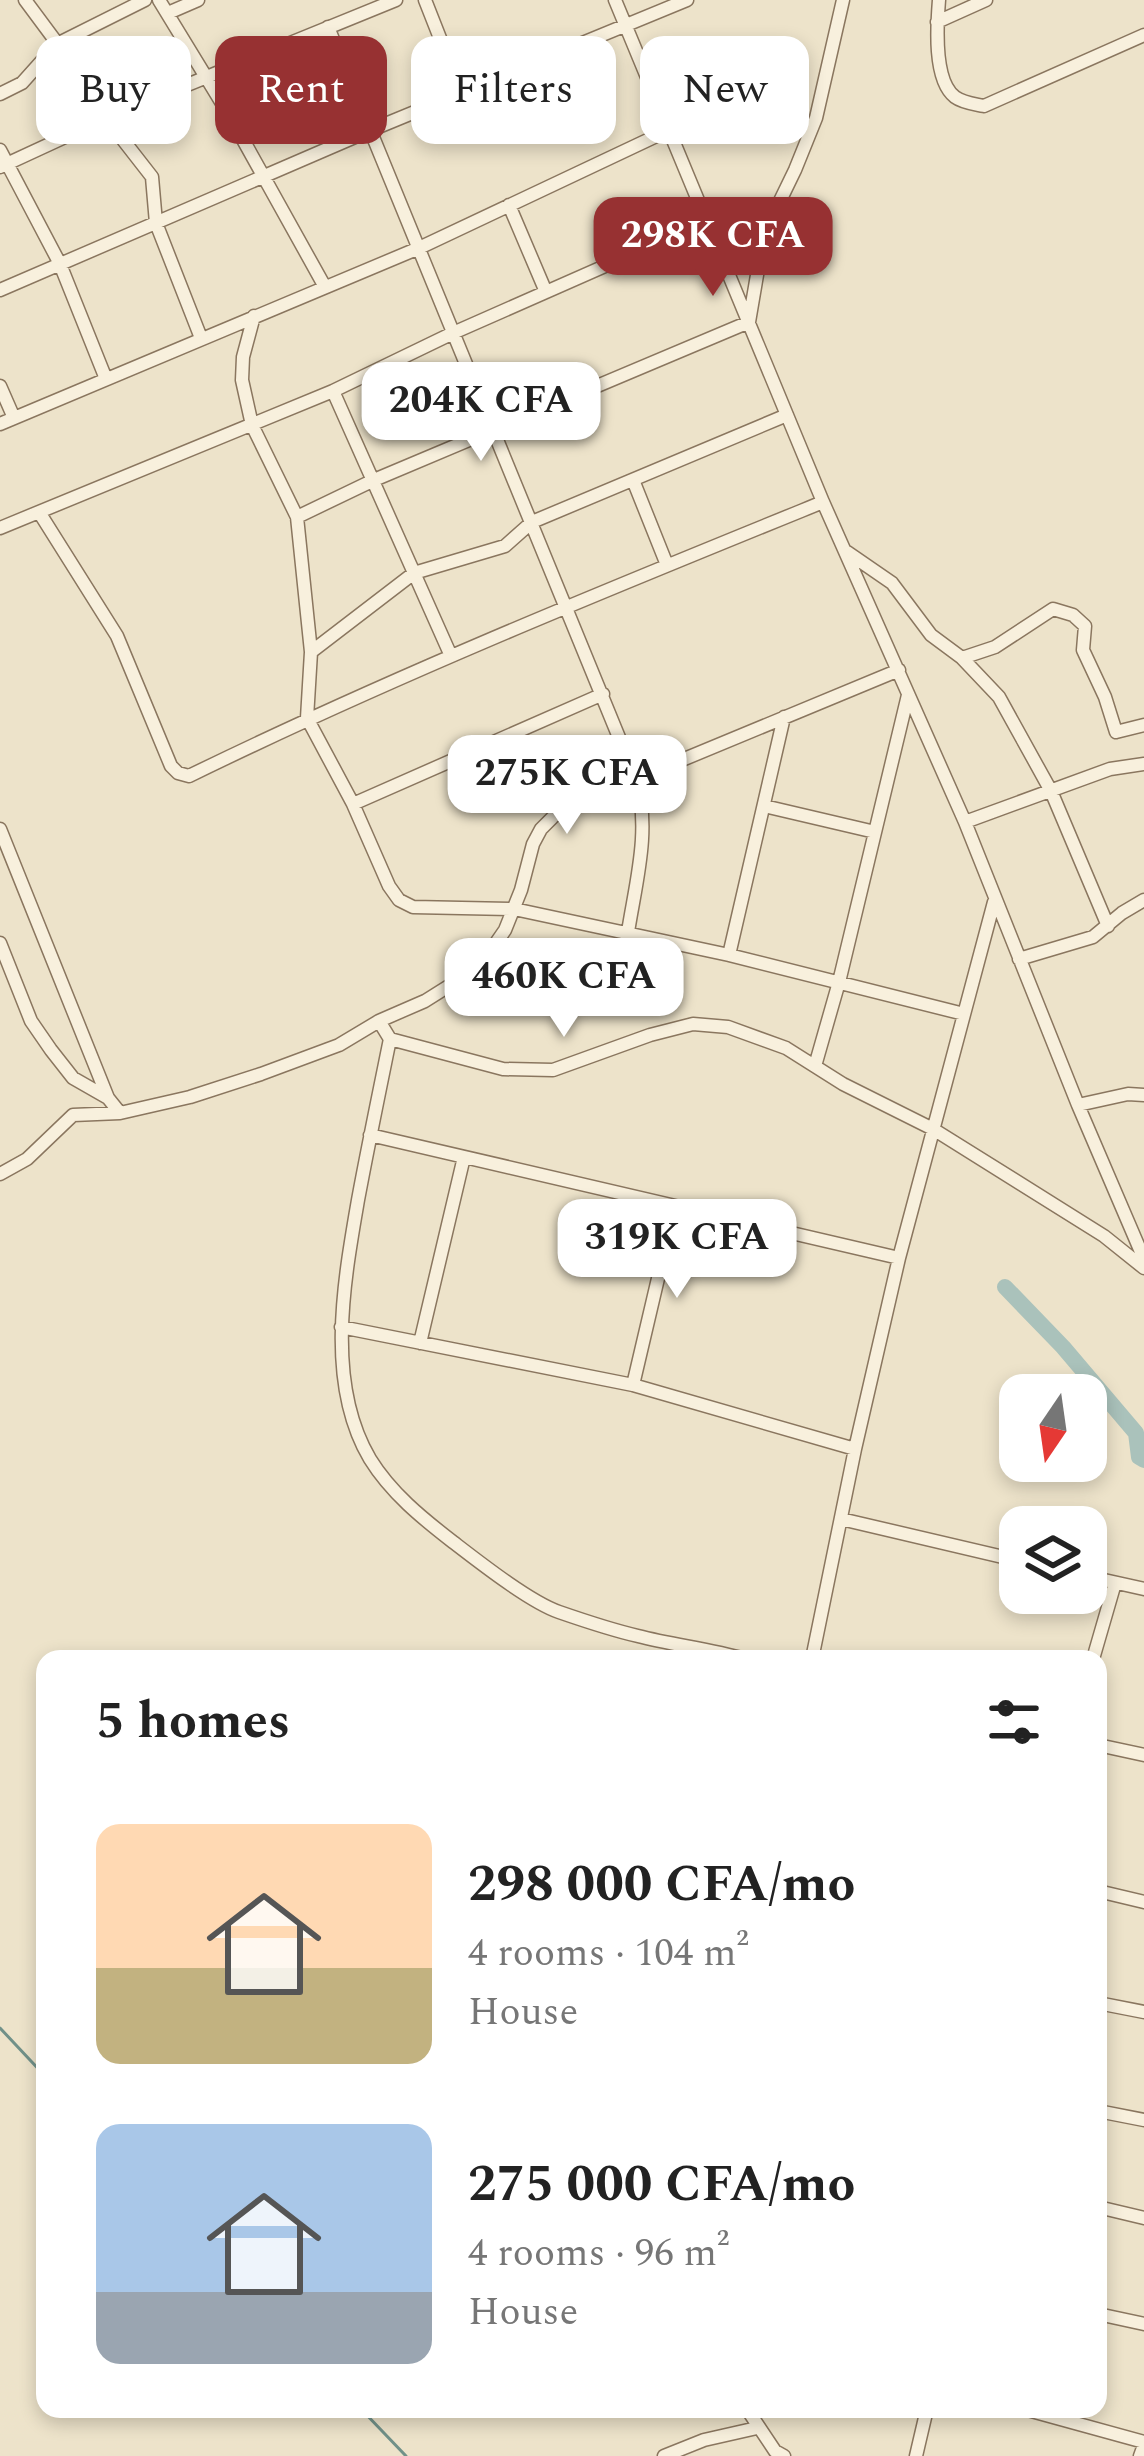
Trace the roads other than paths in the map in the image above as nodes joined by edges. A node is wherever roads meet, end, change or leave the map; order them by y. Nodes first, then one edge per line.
1 (25, 0) edge
2 (145, 0) edge
3 (159, 0) edge
4 (198, 0) edge
5 (396, 0) edge
6 (425, 0) edge
7 (614, 0) edge
8 (687, 0) edge
9 (843, 0) edge
10 (939, 0) edge
11 (986, 0) edge
12 (168, 13) junction
13 (937, 22) junction
14 (626, 26) junction
15 (328, 27) junction
16 (1144, 35) edge
17 (51, 36) edge
18 (73, 36) edge
19 (332, 36) edge
20 (439, 36) edge
21 (602, 36) edge
22 (640, 60) edge
23 (36, 67) edge
24 (206, 78) junction
25 (191, 84) edge
26 (0, 94) edge
27 (50, 144) edge
28 (126, 144) edge
29 (339, 144) edge
30 (376, 144) edge
31 (640, 144) edge
32 (675, 144) edge
33 (0, 150) edge
34 (4, 165) edge
35 (265, 177) junction
36 (509, 205) junction
37 (707, 221) junction
38 (156, 223) junction
39 (419, 248) junction
40 (60, 265) junction
41 (325, 286) junction
42 (0, 290) edge
43 (546, 292) junction
44 (254, 316) junction
45 (749, 322) junction
46 (453, 333) junction
47 (201, 338) junction
48 (106, 379) junction
49 (0, 386) edge
50 (333, 391) junction
51 (787, 415) junction
52 (14, 418) junction
53 (0, 424) edge
54 (252, 425) junction
55 (493, 431) junction
56 (374, 480) junction
57 (633, 480) junction
58 (823, 502) junction
59 (39, 512) junction
60 (297, 517) junction
61 (532, 522) junction
62 (0, 528) edge
63 (847, 553) junction
64 (667, 565) junction
65 (414, 573) junction
66 (567, 605) junction
67 (311, 652) junction
68 (451, 656) junction
69 (962, 658) junction
70 (898, 670) junction
71 (603, 694) junction
72 (908, 695) junction
73 (784, 717) junction
74 (308, 718) junction
75 (1144, 725) edge
76 (1116, 732) junction
77 (1144, 736) edge
78 (1144, 764) edge
79 (636, 778) junction
80 (1051, 791) junction
81 (353, 804) junction
82 (764, 806) junction
83 (965, 822) junction
84 (0, 830) edge
85 (875, 832) junction
86 (1144, 900) edge
87 (994, 901) junction
88 (514, 908) junction
89 (1108, 926) junction
90 (628, 932) junction
91 (0, 943) edge
92 (729, 955) junction
93 (1019, 959) junction
94 (838, 982) junction
95 (964, 1014) junction
96 (380, 1021) junction
97 (390, 1039) junction
98 (815, 1066) junction
99 (1144, 1095) edge
100 (108, 1098) junction
101 (1078, 1105) junction
102 (120, 1113) junction
103 (933, 1130) junction
104 (370, 1135) junction
105 (464, 1157) junction
106 (0, 1174) edge
107 (675, 1206) junction
108 (899, 1258) junction
109 (1144, 1263) edge
110 (341, 1327) junction
111 (420, 1343) junction
112 (633, 1385) junction
113 (855, 1449) junction
114 (841, 1519) junction
115 (999, 1556) edge
116 (1107, 1581) edge
117 (1115, 1583) junction
118 (1144, 1589) edge
119 (704, 1650) edge
120 (814, 1650) edge
121 (1096, 1650) edge
122 (1107, 1747) edge
123 (1144, 1755) edge
124 (1107, 1893) edge
125 (1144, 1902) edge
126 (1107, 2004) edge
127 (1144, 2012) edge
128 (1107, 2113) edge
129 (1144, 2120) edge
130 (1107, 2209) edge
131 (1144, 2218) edge
132 (1107, 2316) edge
133 (1144, 2324) edge
134 (752, 2418) edge
135 (925, 2418) edge
136 (1077, 2418) edge
137 (757, 2428) junction
138 (1144, 2443) edge
139 (664, 2456) edge
140 (784, 2456) edge
141 (916, 2456) edge
142 (1140, 2456) edge

1 - 17 street
2 - 18 street
3 - 12 street
4 - 12 street
5 - 15 street
6 - 20 street
7 - 14 street
8 - 14 street
9 - 45 street
10 - 13 street
11 - 13 street
12 - 24 street
13 - 16 street
14 - 21 street
14 - 22 street
15 - 19 street
15 - 24 street
23 - 26 street
24 - 25 street
24 - 35 street
27 - 34 street
28 - 38 street
29 - 35 street
30 - 39 street
31 - 36 street
32 - 37 street
33 - 34 street
34 - 40 street
35 - 38 street
35 - 41 street
36 - 39 street
36 - 43 street
37 - 43 street
37 - 45 street
38 - 40 street
38 - 47 street
39 - 41 street
39 - 46 street
40 - 42 street
40 - 48 street
41 - 44 street
43 - 46 street
44 - 47 street
44 - 54 street
45 - 51 street
45 - 55 street
46 - 50 street
46 - 55 street
47 - 48 street
48 - 52 street
49 - 52 street
50 - 54 street
50 - 56 street
51 - 57 street
51 - 58 street
52 - 53 street
54 - 59 street
54 - 60 street
55 - 56 street
55 - 61 street
56 - 60 street
56 - 65 street
57 - 61 street
57 - 64 street
58 - 63 street
58 - 64 street
59 - 62 street
59 - 74 street
60 - 67 street
61 - 65 street
61 - 66 street
63 - 69 street
63 - 70 street
64 - 66 street
65 - 67 street
65 - 68 street
66 - 68 street
66 - 71 street
67 - 74 street
68 - 74 street
69 - 76 street
69 - 80 street
70 - 72 street
70 - 73 street
71 - 79 street
71 - 81 street
72 - 83 street
72 - 85 street
73 - 79 street
73 - 82 street
74 - 81 street
75 - 76 street
76 - 77 street
78 - 80 street
79 - 88 street
79 - 90 street
80 - 83 street
80 - 89 street
81 - 88 street
82 - 85 street
82 - 92 street
83 - 87 street
84 - 100 street
85 - 94 street
86 - 89 street
87 - 93 street
87 - 95 street
88 - 90 street
88 - 96 street
89 - 93 street
90 - 92 street
91 - 100 street
92 - 94 street
93 - 101 street
94 - 95 street
94 - 98 street
95 - 103 street
96 - 97 street
96 - 102 street
97 - 98 street
97 - 104 street
98 - 103 street
99 - 101 street
100 - 102 street
101 - 109 street
102 - 106 street
103 - 108 street
103 - 109 street
104 - 105 street
104 - 110 street
105 - 107 street
105 - 111 street
107 - 108 street
107 - 112 street
108 - 113 street
110 - 111 street
110 - 119 street
111 - 112 street
112 - 113 street
113 - 114 street
114 - 115 street
114 - 120 street
116 - 117 street
117 - 118 street
117 - 121 street
122 - 123 street
124 - 125 street
126 - 127 street
128 - 129 street
130 - 131 street
132 - 133 street
134 - 137 street
135 - 141 street
136 - 138 street
137 - 139 street
137 - 140 street
138 - 142 street

